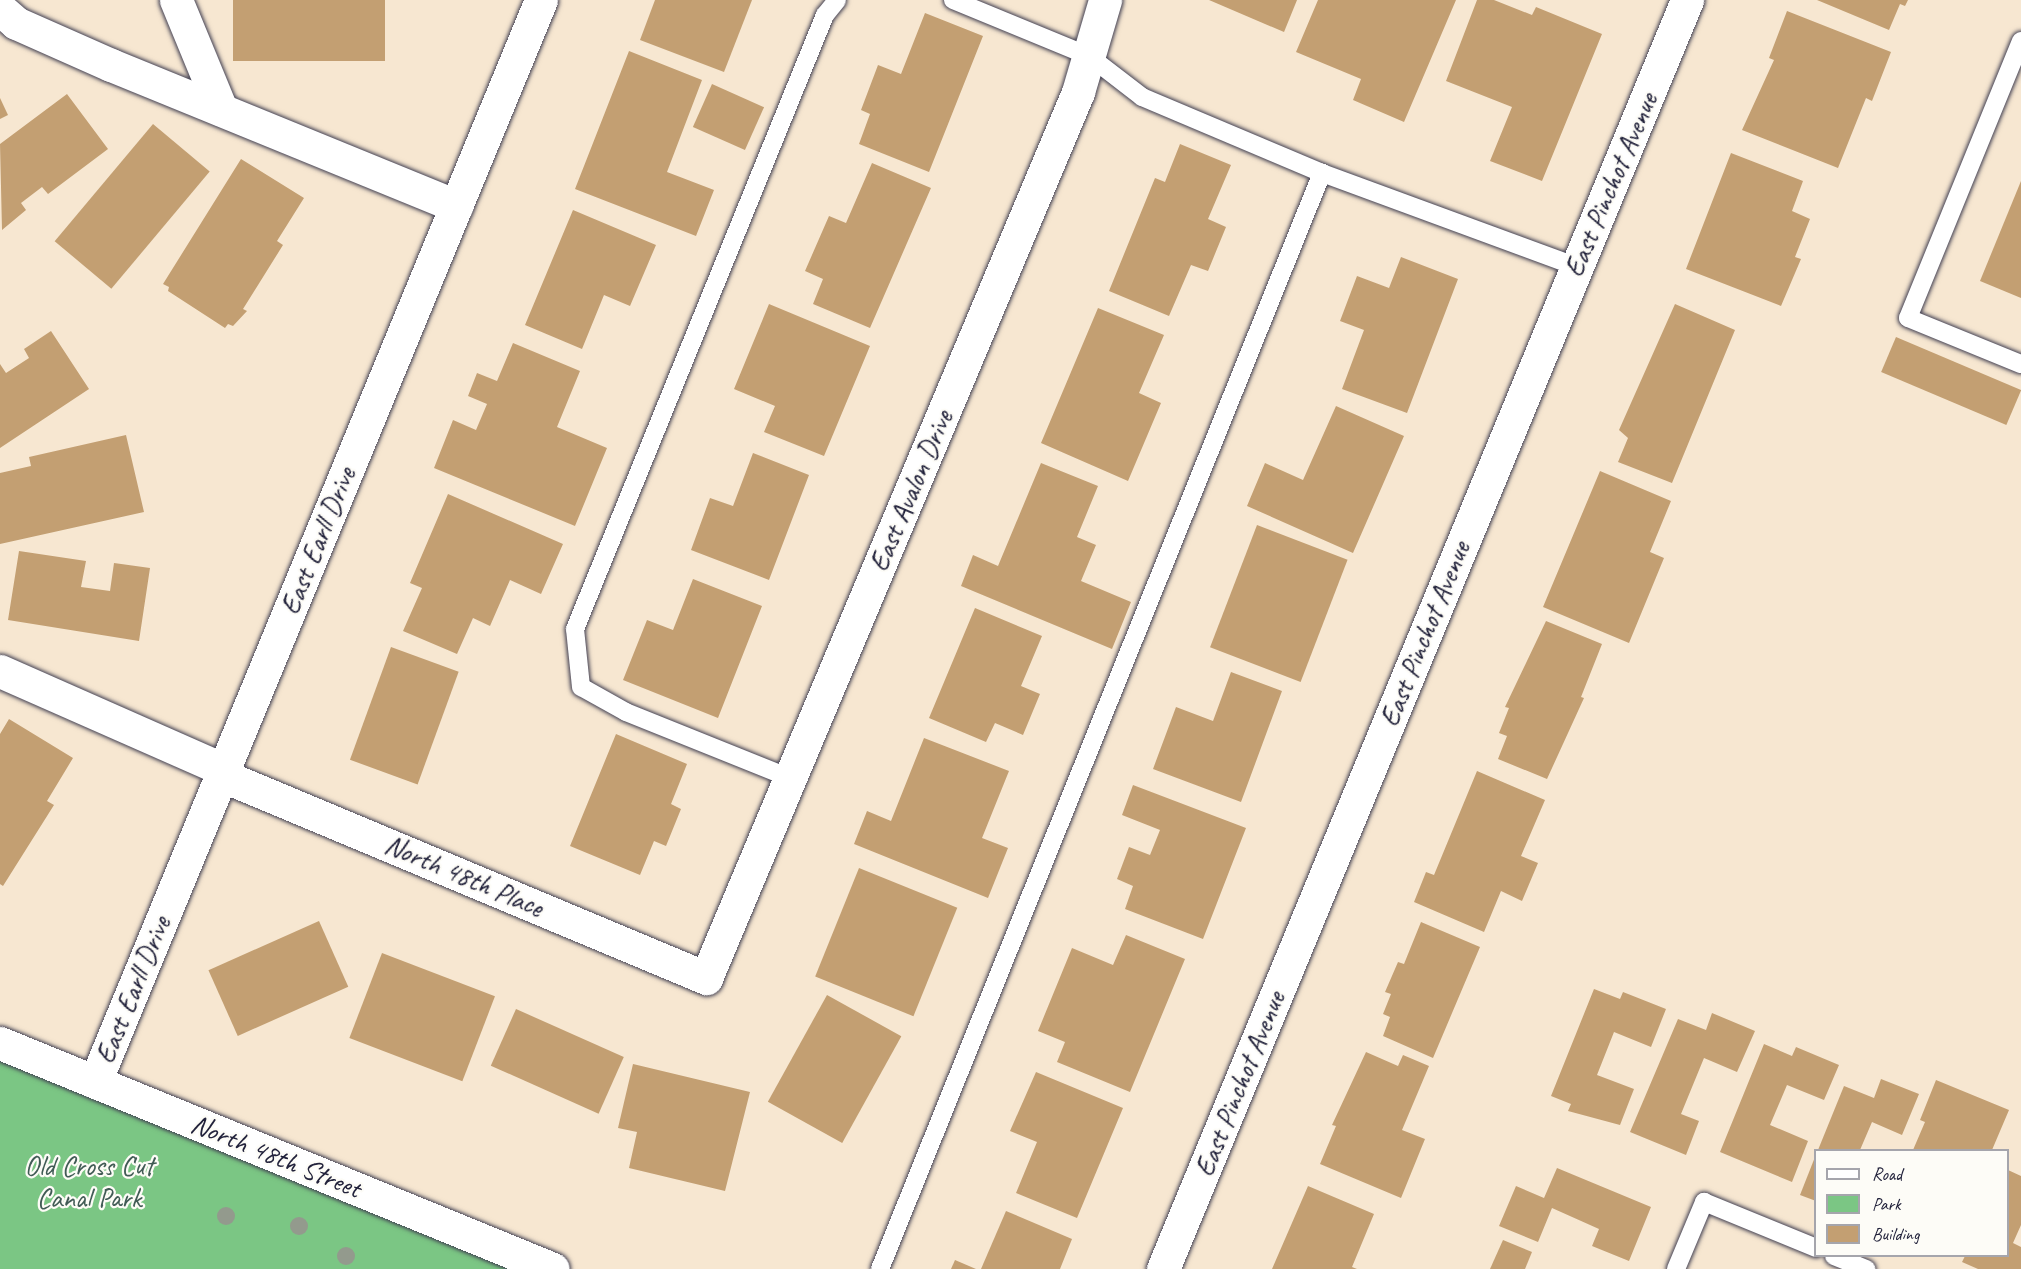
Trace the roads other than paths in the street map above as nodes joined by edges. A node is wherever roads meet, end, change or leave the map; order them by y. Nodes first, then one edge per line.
1 (176, 0) edge
2 (541, 0) edge
3 (837, 0) edge
4 (953, 0) edge
5 (1105, 0) edge
6 (1687, 0) edge
7 (0, 9) edge
8 (2021, 41) edge
9 (1089, 56) junction
10 (221, 110) junction
11 (1322, 173) junction
12 (456, 206) junction
13 (1577, 267) junction
14 (2021, 364) edge
15 (0, 671) edge
16 (223, 772) junction
17 (790, 778) junction
18 (706, 978) joint
19 (0, 1043) edge
20 (95, 1082) junction
21 (1814, 1248) edge
22 (1837, 1257) edge
23 (553, 1269) edge
24 (880, 1269) edge
25 (1163, 1269) edge
26 (1676, 1269) edge
27 (1867, 1269) edge

1 - 10 street
2 - 12 street, East Earll Drive
3 - 17 lane
4 - 9 lane
5 - 9 street, East Avalon Drive
6 - 13 street, East Pinchot Avenue
7 - 10 street
8 - 14 lane
9 - 11 lane
9 - 17 street, East Avalon Drive
10 - 12 street
11 - 13 lane
11 - 24 lane
12 - 16 street, East Earll Drive
13 - 25 street, East Pinchot Avenue
15 - 16 street, North 48th Place
16 - 18 street, North 48th Place
16 - 20 street, East Earll Drive
17 - 18 street, East Avalon Drive
19 - 20 street, North 48th Street
20 - 23 street, North 48th Street
21 - 26 lane
22 - 27 lane

